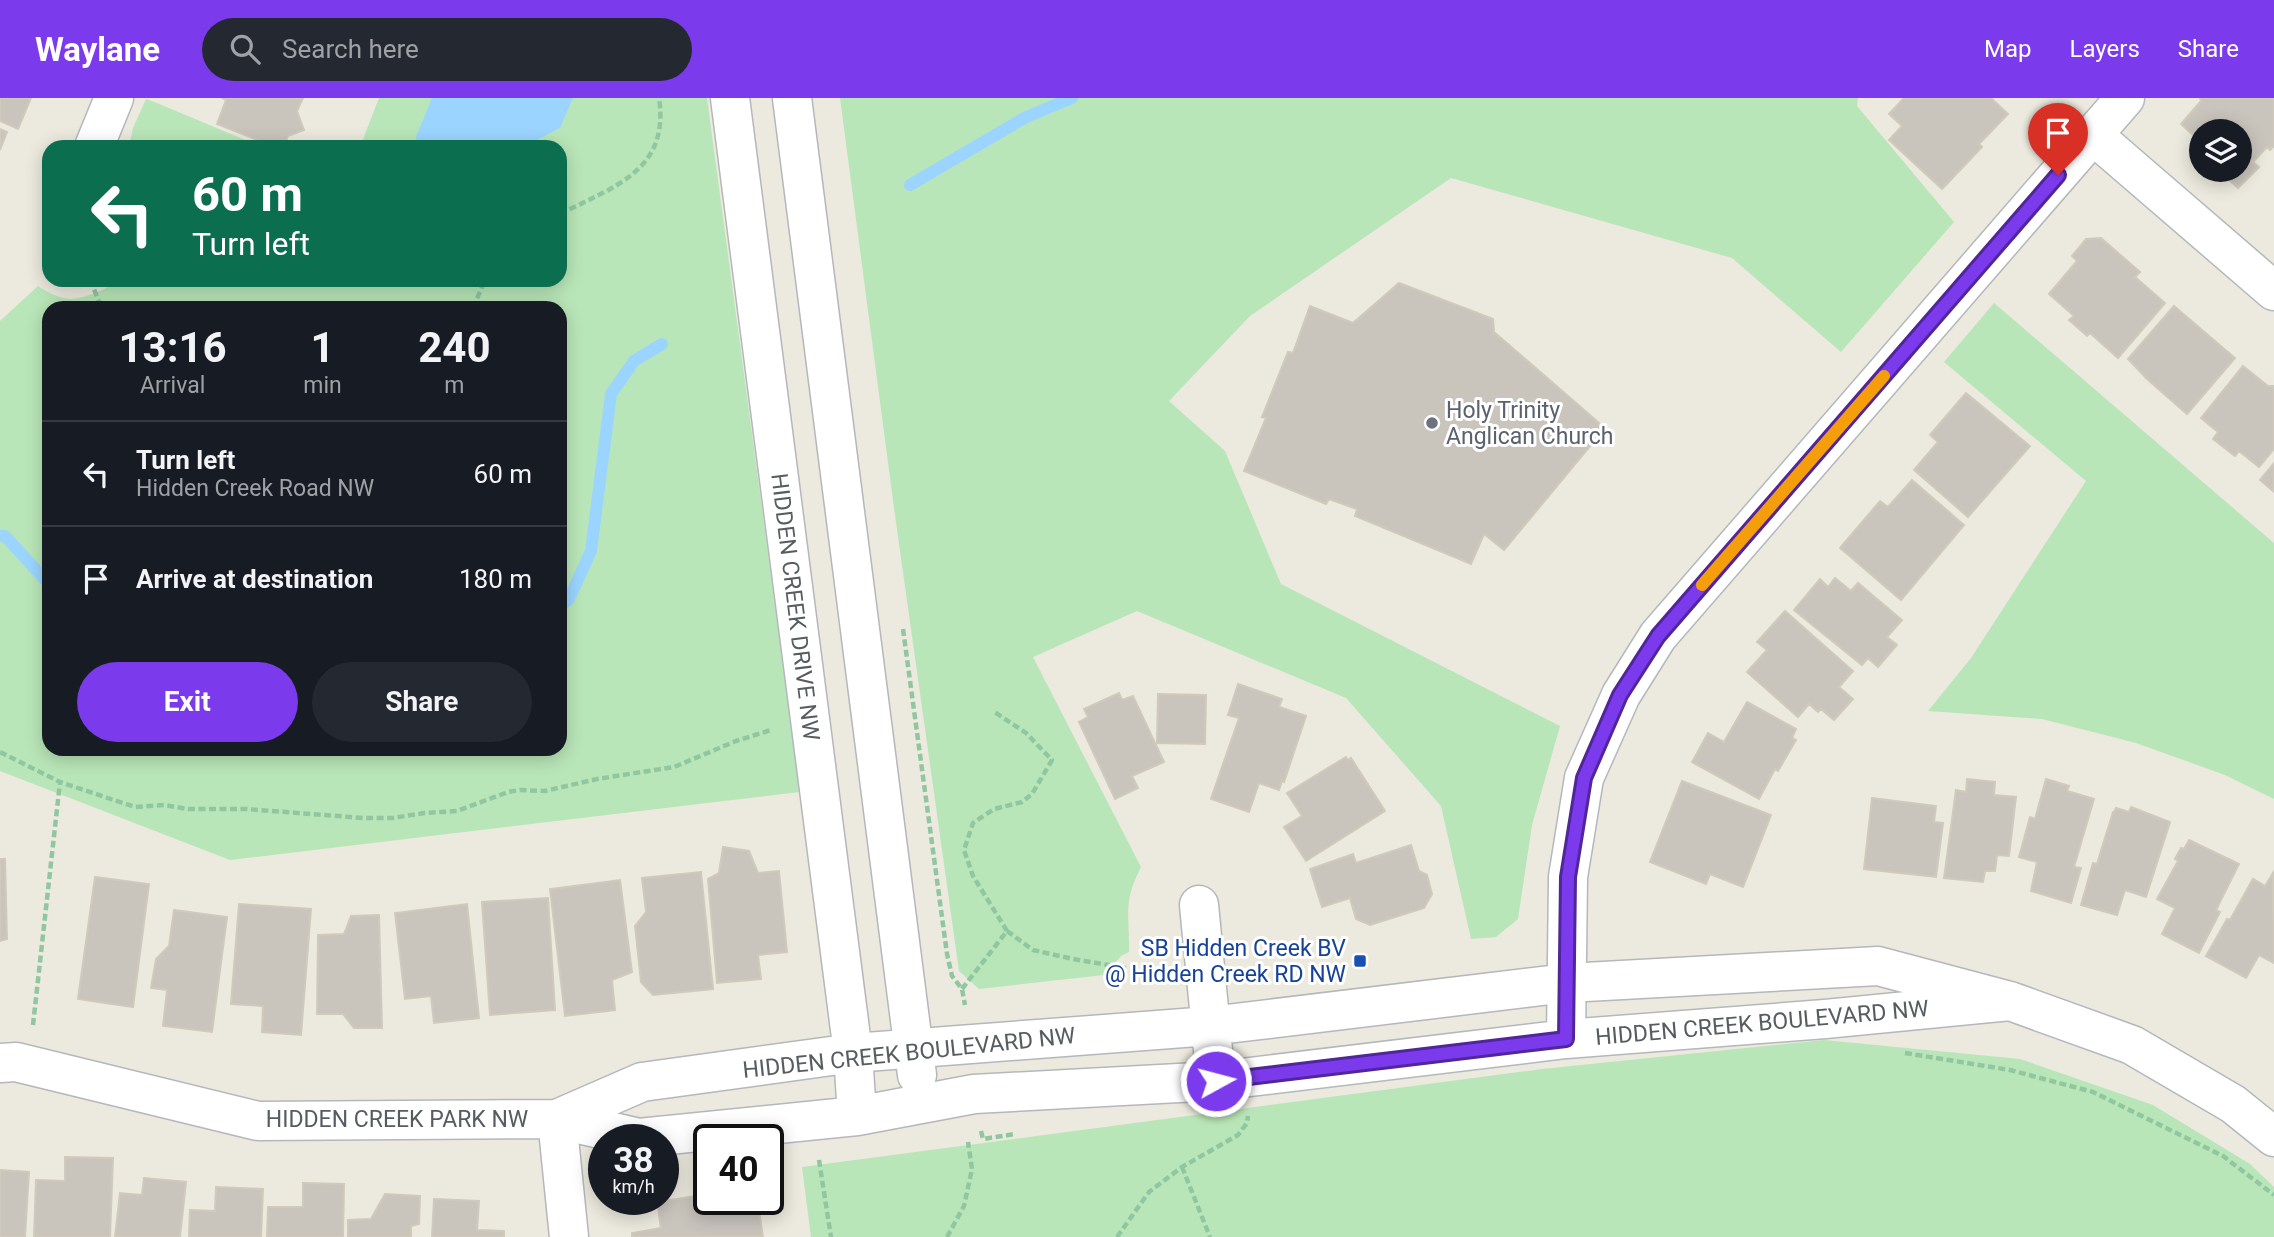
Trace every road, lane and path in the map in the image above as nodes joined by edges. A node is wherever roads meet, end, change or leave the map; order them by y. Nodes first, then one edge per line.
1 (114, 98) edge
2 (659, 98) edge
3 (730, 98) edge
4 (792, 98) edge
5 (2125, 98) edge
6 (2093, 135) junction
7 (97, 140) edge
8 (567, 211) edge
9 (2274, 291) edge
10 (993, 711) dead end
11 (776, 729) dead end
12 (0, 752) edge
13 (60, 782) junction
14 (1199, 905) dead end
15 (1007, 931) junction
16 (1126, 968) dead end
17 (1567, 984) junction
18 (962, 989) dead end
19 (2010, 1001) junction
20 (1210, 1026) junction
21 (32, 1033) dead end
22 (1566, 1039) junction
23 (914, 1048) junction
24 (1892, 1052) dead end
25 (853, 1053) junction
26 (0, 1063) edge
27 (1216, 1081) junction
28 (920, 1103) junction
29 (1249, 1108) dead end
30 (857, 1116) junction
31 (557, 1119) junction
32 (1018, 1133) dead end
33 (2274, 1138) edge
34 (983, 1139) dead end
35 (968, 1142) dead end
36 (819, 1160) dead end
37 (1182, 1167) junction
38 (2274, 1195) edge
39 (569, 1237) edge
40 (831, 1237) edge
41 (947, 1237) edge
42 (1117, 1237) edge
43 (1210, 1237) edge

1 - 7 street
2 - 8 path
3 - 25 street, HIDDEN CREEK DRIVE NW
4 - 23 street
5 - 6 street
6 - 9 street
6 - 17 street
10 - 15 path
11 - 13 path
12 - 13 path
13 - 21 path
14 - 20 street
15 - 16 path
15 - 18 path
17 - 19 street, HIDDEN CREEK BOULEVARD NW
17 - 20 street, HIDDEN CREEK BOULEVARD NW
17 - 22 street
19 - 22 street, HIDDEN CREEK BOULEVARD NW
19 - 33 street, HIDDEN CREEK BOULEVARD NW
20 - 23 street, HIDDEN CREEK BOULEVARD NW
20 - 27 street
22 - 27 street, HIDDEN CREEK BOULEVARD NW
23 - 25 street, HIDDEN CREEK BOULEVARD NW
23 - 28 street
24 - 38 path
25 - 30 street, HIDDEN CREEK DRIVE NW
25 - 31 street, HIDDEN CREEK BOULEVARD NW
26 - 31 street, HIDDEN CREEK PARK NW
27 - 28 street, HIDDEN CREEK BOULEVARD NW
28 - 30 street, HIDDEN CREEK BOULEVARD NW
29 - 37 path
30 - 31 street, HIDDEN CREEK BOULEVARD NW
31 - 39 street, HIDDEN CREEK PARK NW
32 - 34 path
35 - 41 path
36 - 40 path
37 - 42 path
37 - 43 path

